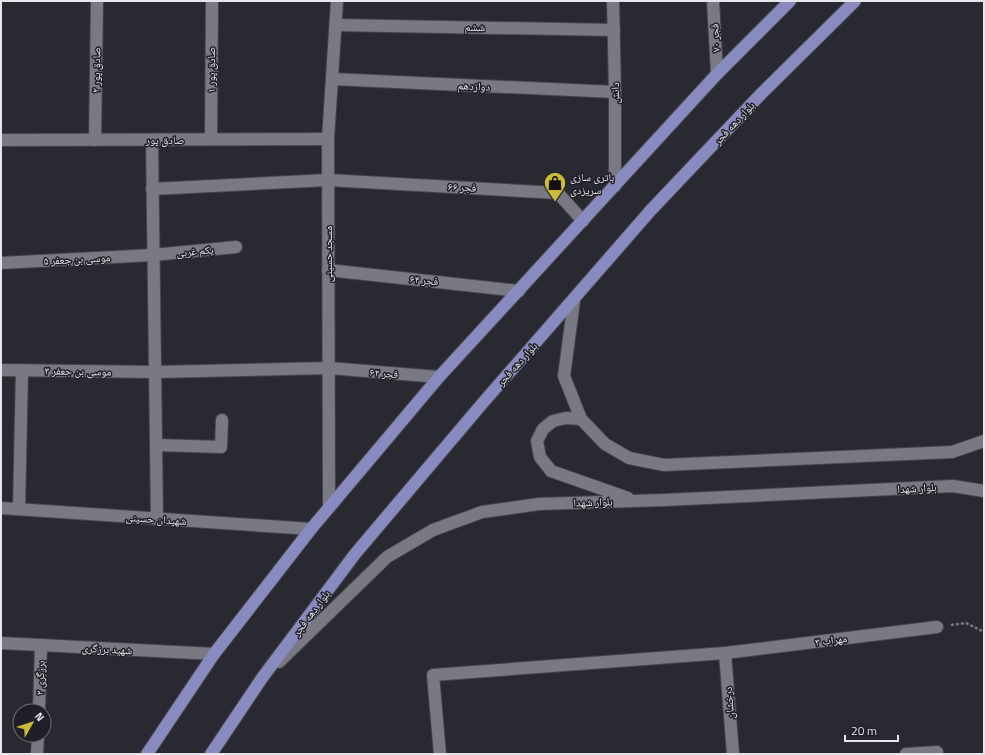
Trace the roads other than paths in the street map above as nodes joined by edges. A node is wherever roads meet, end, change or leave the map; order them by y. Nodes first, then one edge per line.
1 (97, 1) edge
2 (212, 1) edge
3 (337, 1) edge
4 (613, 1) edge
5 (713, 1) edge
6 (790, 1) edge
7 (855, 1) edge
8 (336, 25) junction
9 (614, 30) junction
10 (717, 74) junction
11 (332, 79) junction
12 (615, 92) junction
13 (211, 139) junction
14 (328, 139) junction
15 (1, 140) edge
16 (95, 140) junction
17 (152, 140) junction
18 (328, 180) junction
19 (615, 186) junction
20 (152, 189) junction
21 (583, 221) junction
22 (236, 247) dead end
23 (153, 255) junction
24 (1, 263) edge
25 (328, 270) junction
26 (519, 291) junction
27 (574, 301) junction
28 (329, 368) junction
29 (1, 370) edge
30 (22, 370) junction
31 (155, 372) junction
32 (439, 377) junction
33 (581, 419) junction
34 (222, 420) dead end
35 (984, 441) edge
36 (156, 445) junction
37 (984, 491) edge
38 (635, 501) junction
39 (1, 508) edge
40 (329, 508) junction
41 (19, 509) junction
42 (157, 520) junction
43 (311, 529) junction
44 (936, 627) road end
45 (1, 643) edge
46 (41, 645) junction
47 (725, 653) junction
48 (214, 654) junction
49 (262, 678) junction
50 (39, 703) edge
51 (38, 743) edge
52 (937, 752) dead end
53 (37, 754) edge
54 (146, 754) edge
55 (211, 754) edge
56 (440, 754) edge
57 (734, 754) edge
58 (906, 754) edge

1 - 16 street, صادق پور ۲
2 - 13 street, صادق پور ۱
3 - 8 street, مسجد حسینی
4 - 9 street, دانش
5 - 10 street, فجر ۷۰
6 - 10 main road
7 - 27 main road, بلوار دهه فجر
8 - 9 street, ششم
8 - 11 street, مسجد حسینی
9 - 12 street, دانش
10 - 19 main road
11 - 12 street, دوازدهم
11 - 14 street, مسجد حسینی
12 - 19 street, دانش
13 - 14 street, صادق پور
13 - 17 street, صادق پور
14 - 18 street, مسجد حسینی
15 - 16 street, صادق پور
16 - 17 street, صادق پور
17 - 20 street
18 - 20 street, فجر ۶۶
18 - 21 street, فجر ۶۶
18 - 25 street, مسجد حسینی
19 - 21 main road
20 - 23 street
21 - 26 main road
22 - 23 street, یکم غربی
23 - 24 street, موسی بن جعفر ۵
23 - 31 street
25 - 26 street, فجر ۶۴
25 - 28 street, مسجد حسینی
26 - 32 main road
27 - 33 street
27 - 49 main road, بلوار دهه فجر
28 - 31 street, فجر ۶۲
28 - 32 street, فجر ۶۲
28 - 40 street, مسجد حسینی
29 - 30 street, موسی بن جعفر ۳
30 - 31 street, موسی بن جعفر ۳
30 - 41 street
31 - 36 street
32 - 40 main road
33 - 35 street
33 - 38 street
34 - 36 street
36 - 42 street
37 - 38 street, بلوار شهدا
38 - 49 street, بلوار شهدا
39 - 41 street, شهیدان حسینی
40 - 43 main road
41 - 42 street, شهیدان حسینی
42 - 43 street, شهیدان حسینی
43 - 48 main road
44 - 47 street, مهراب ۳
45 - 46 street, شهید برزگری
46 - 48 street, شهید برزگری
46 - 50 street, برزگری ۲
47 - 56 street, مهراب ۳
47 - 57 street, درخشان
48 - 54 main road
49 - 55 main road, بلوار دهه فجر
51 - 53 street
52 - 58 street

